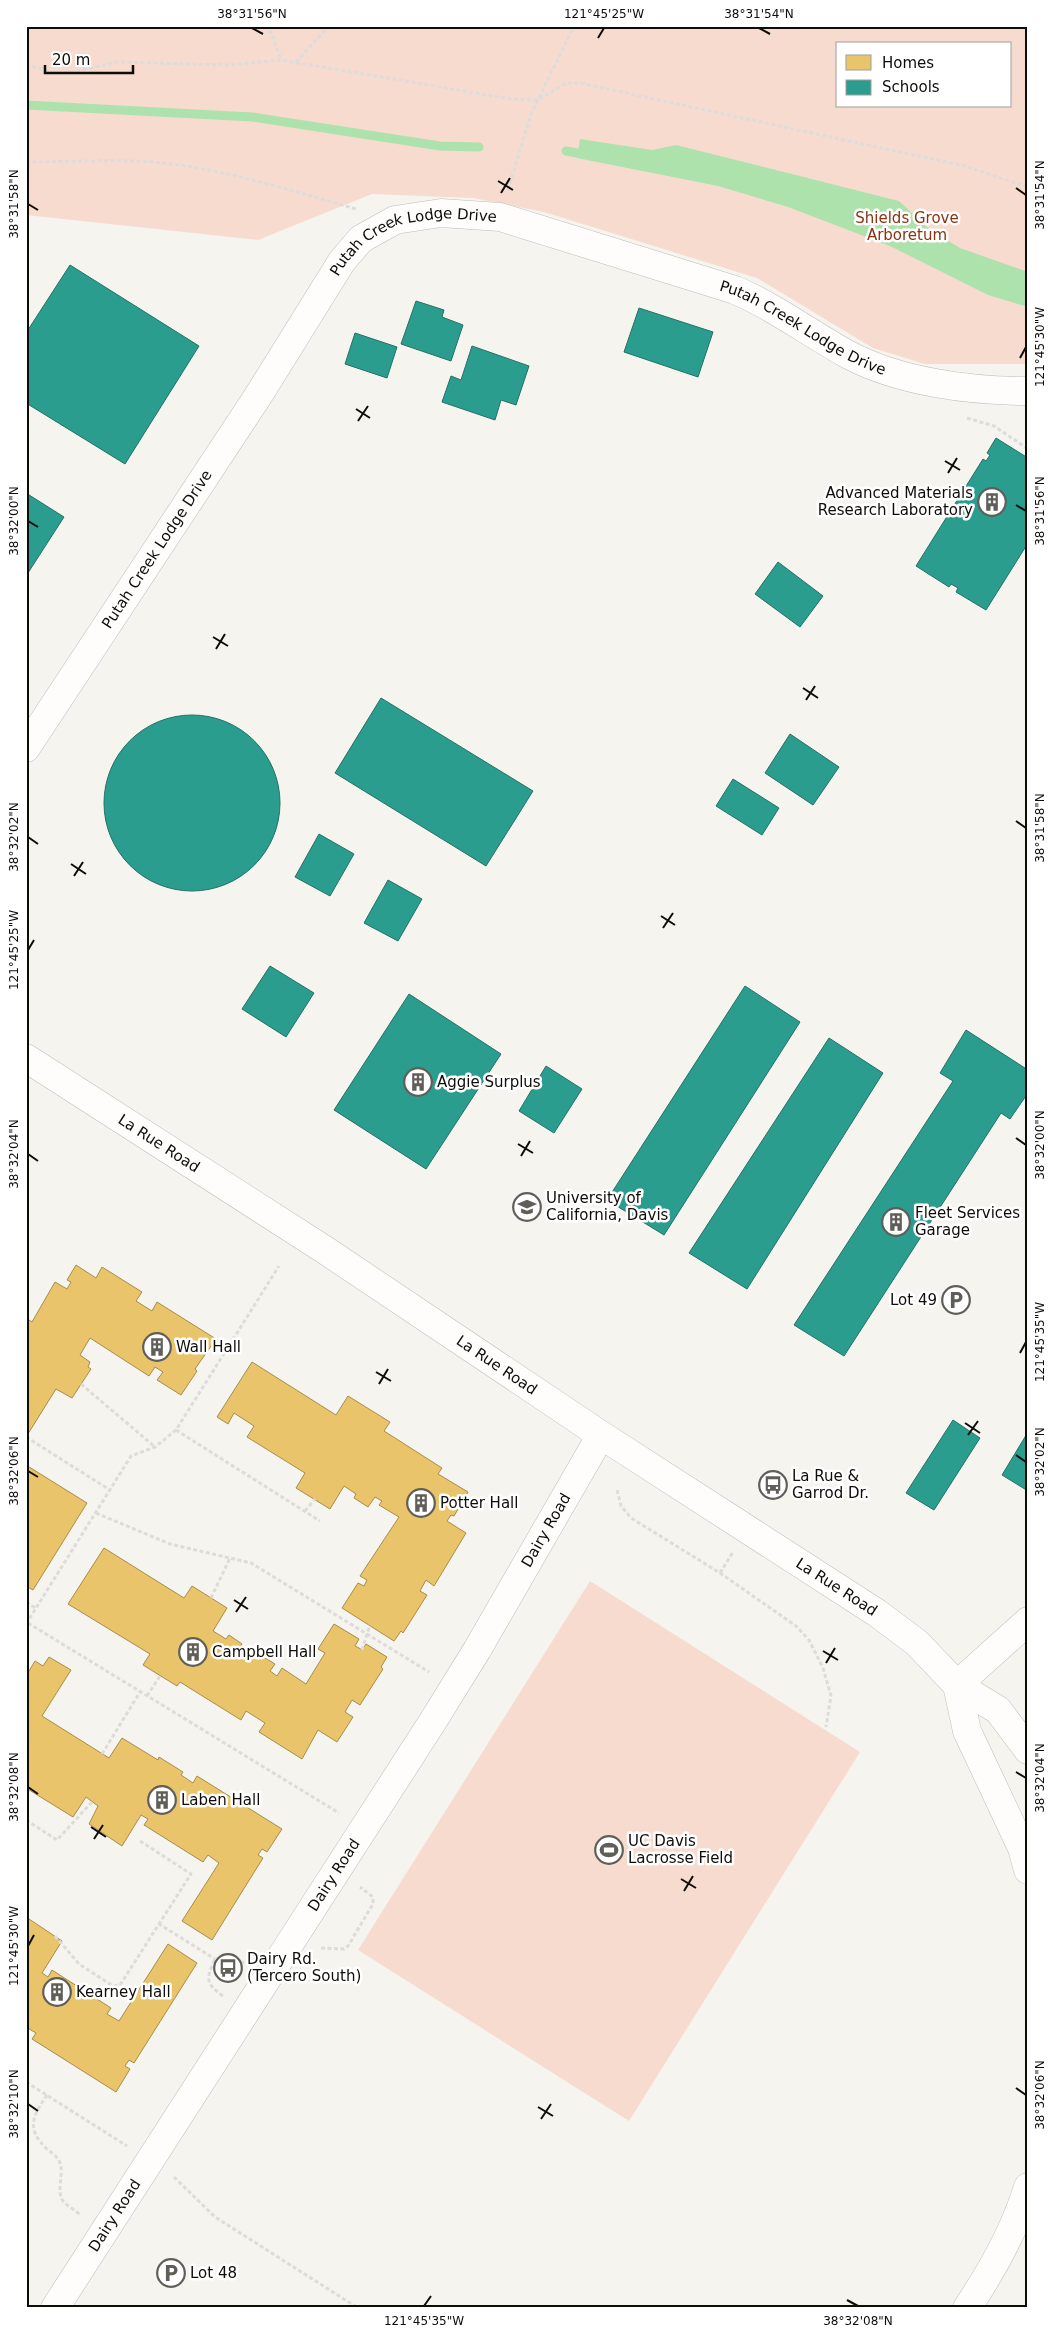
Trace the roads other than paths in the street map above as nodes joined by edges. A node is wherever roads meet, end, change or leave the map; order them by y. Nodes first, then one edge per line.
1 (1028, 391) edge
2 (26, 748) edge
3 (26, 1058) edge
4 (601, 1435) junction
5 (1028, 1622) edge
6 (957, 1685) junction
7 (1028, 1750) edge
8 (1028, 1870) edge
9 (1028, 2187) edge
10 (55, 2308) edge
11 (967, 2308) edge

1 - 2 street, Putah Creek Lodge Drive
3 - 4 street, La Rue Road
4 - 6 street, La Rue Road
4 - 10 street, Dairy Road
5 - 6 street
6 - 7 street, La Rue Road
6 - 8 street
9 - 11 street

